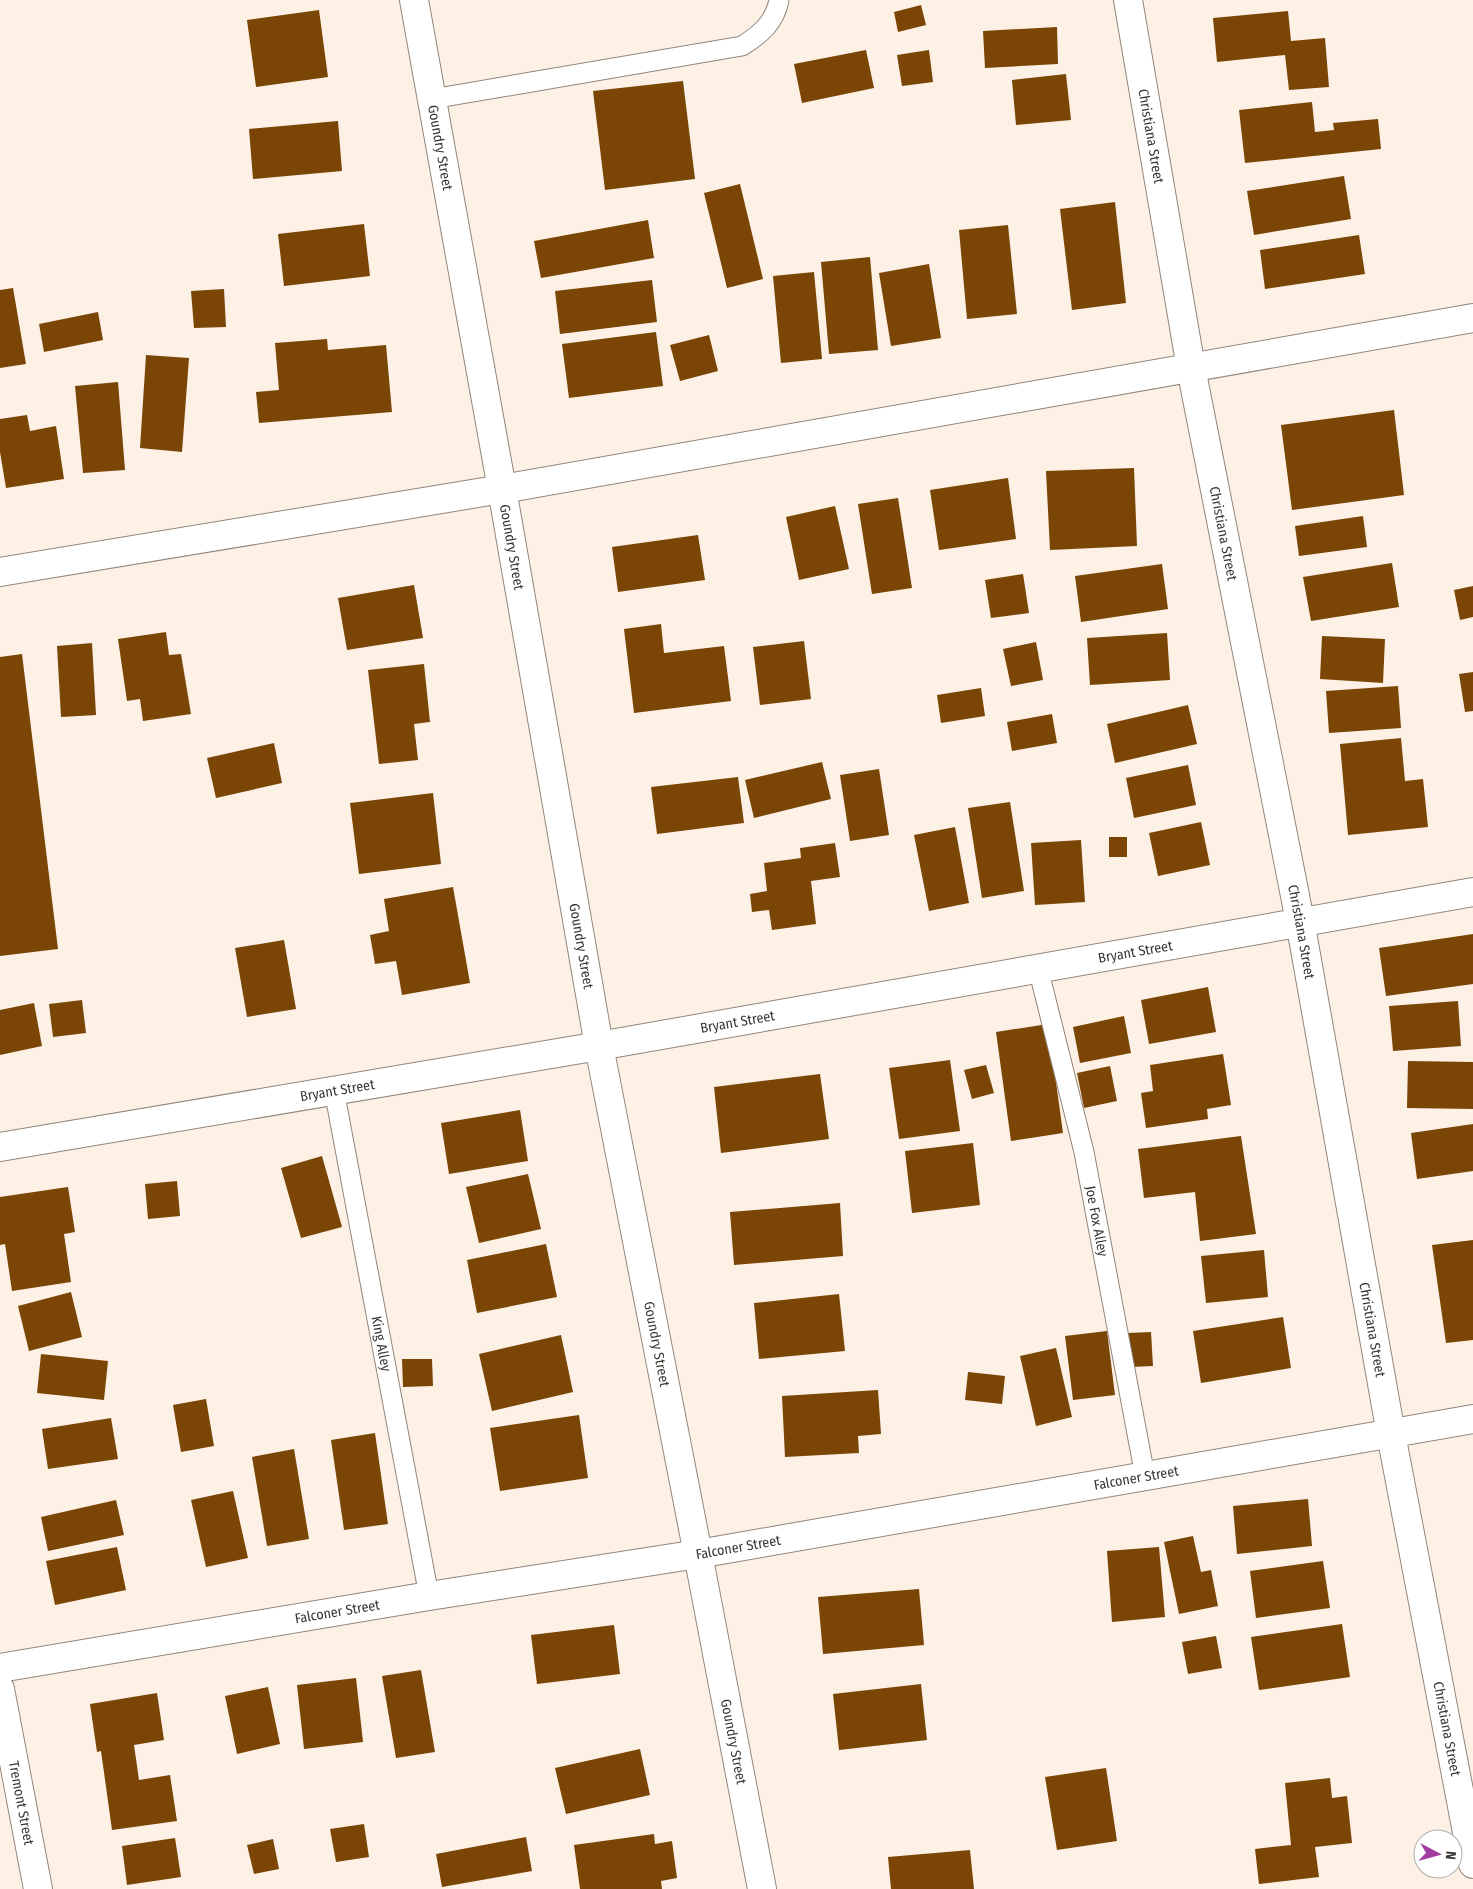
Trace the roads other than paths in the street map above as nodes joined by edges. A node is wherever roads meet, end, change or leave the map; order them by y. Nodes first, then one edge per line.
1 (414, 0) edge
2 (779, 0) edge
3 (1128, 0) edge
4 (432, 99) junction
5 (1473, 318) edge
6 (1191, 368) junction
7 (502, 488) junction
8 (0, 572) edge
9 (1473, 892) edge
10 (1300, 921) junction
11 (1038, 968) junction
12 (599, 1046) junction
13 (334, 1090) junction
14 (0, 1147) edge
15 (1473, 1419) edge
16 (1391, 1434) junction
17 (1145, 1476) junction
18 (698, 1554) junction
19 (428, 1596) junction
20 (0, 1668) edge
21 (0, 1689) edge
22 (1473, 1864) edge
23 (38, 1889) edge
24 (762, 1889) edge

1 - 4 street, Goundry Street
2 - 4 lane
3 - 6 street, Christiana Street
4 - 7 street, Goundry Street
5 - 6 street
6 - 7 street
6 - 10 street, Christiana Street
7 - 8 street
7 - 12 street, Goundry Street
9 - 10 street, Bryant Street
10 - 11 street, Bryant Street
10 - 16 street, Christiana Street
11 - 12 street, Bryant Street
11 - 17 lane, Joe Fox Alley
12 - 13 street, Bryant Street
12 - 18 street, Goundry Street
13 - 14 street, Bryant Street
13 - 19 lane, King Alley
15 - 16 street, Falconer Street
16 - 17 street, Falconer Street
16 - 22 street, Christiana Street
17 - 18 street, Falconer Street
18 - 19 street, Falconer Street
18 - 24 street, Goundry Street
19 - 20 street, Falconer Street
21 - 23 street, Tremont Street

